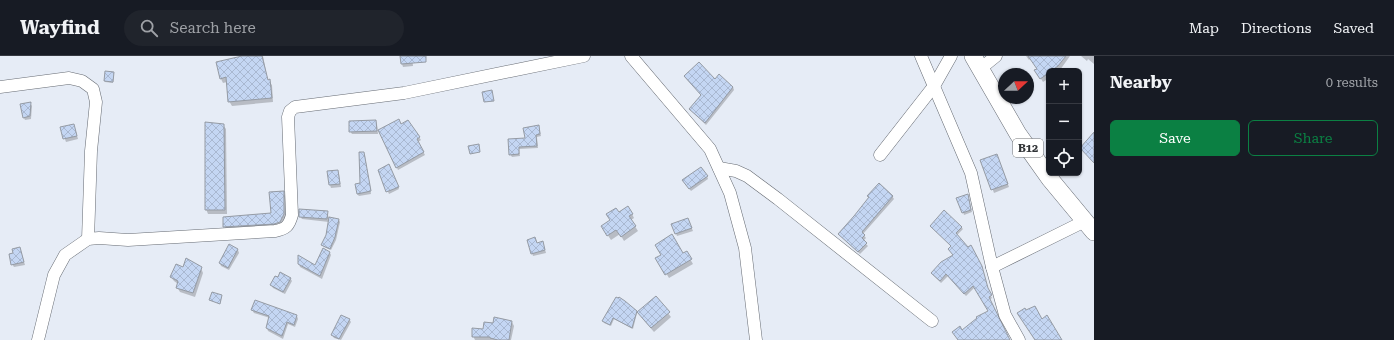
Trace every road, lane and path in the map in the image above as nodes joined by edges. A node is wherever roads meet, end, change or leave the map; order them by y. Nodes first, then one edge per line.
1 (584, 56) edge
2 (631, 56) edge
3 (921, 56) edge
4 (951, 56) edge
5 (996, 56) edge
6 (976, 62) edge
7 (934, 86) junction
8 (0, 87) edge
9 (880, 155) dead end
10 (719, 168) junction
11 (1089, 227) edge
12 (88, 239) junction
13 (992, 267) junction
14 (932, 321) dead end
15 (38, 340) edge
16 (756, 340) edge
17 (1018, 340) edge

1 - 12 street
2 - 10 street
3 - 7 street
4 - 7 street
5 - 6 street
6 - 11 highway, B12
7 - 9 street
7 - 13 street
8 - 12 street
10 - 14 street
10 - 16 street
11 - 13 street
12 - 15 street
13 - 17 street

